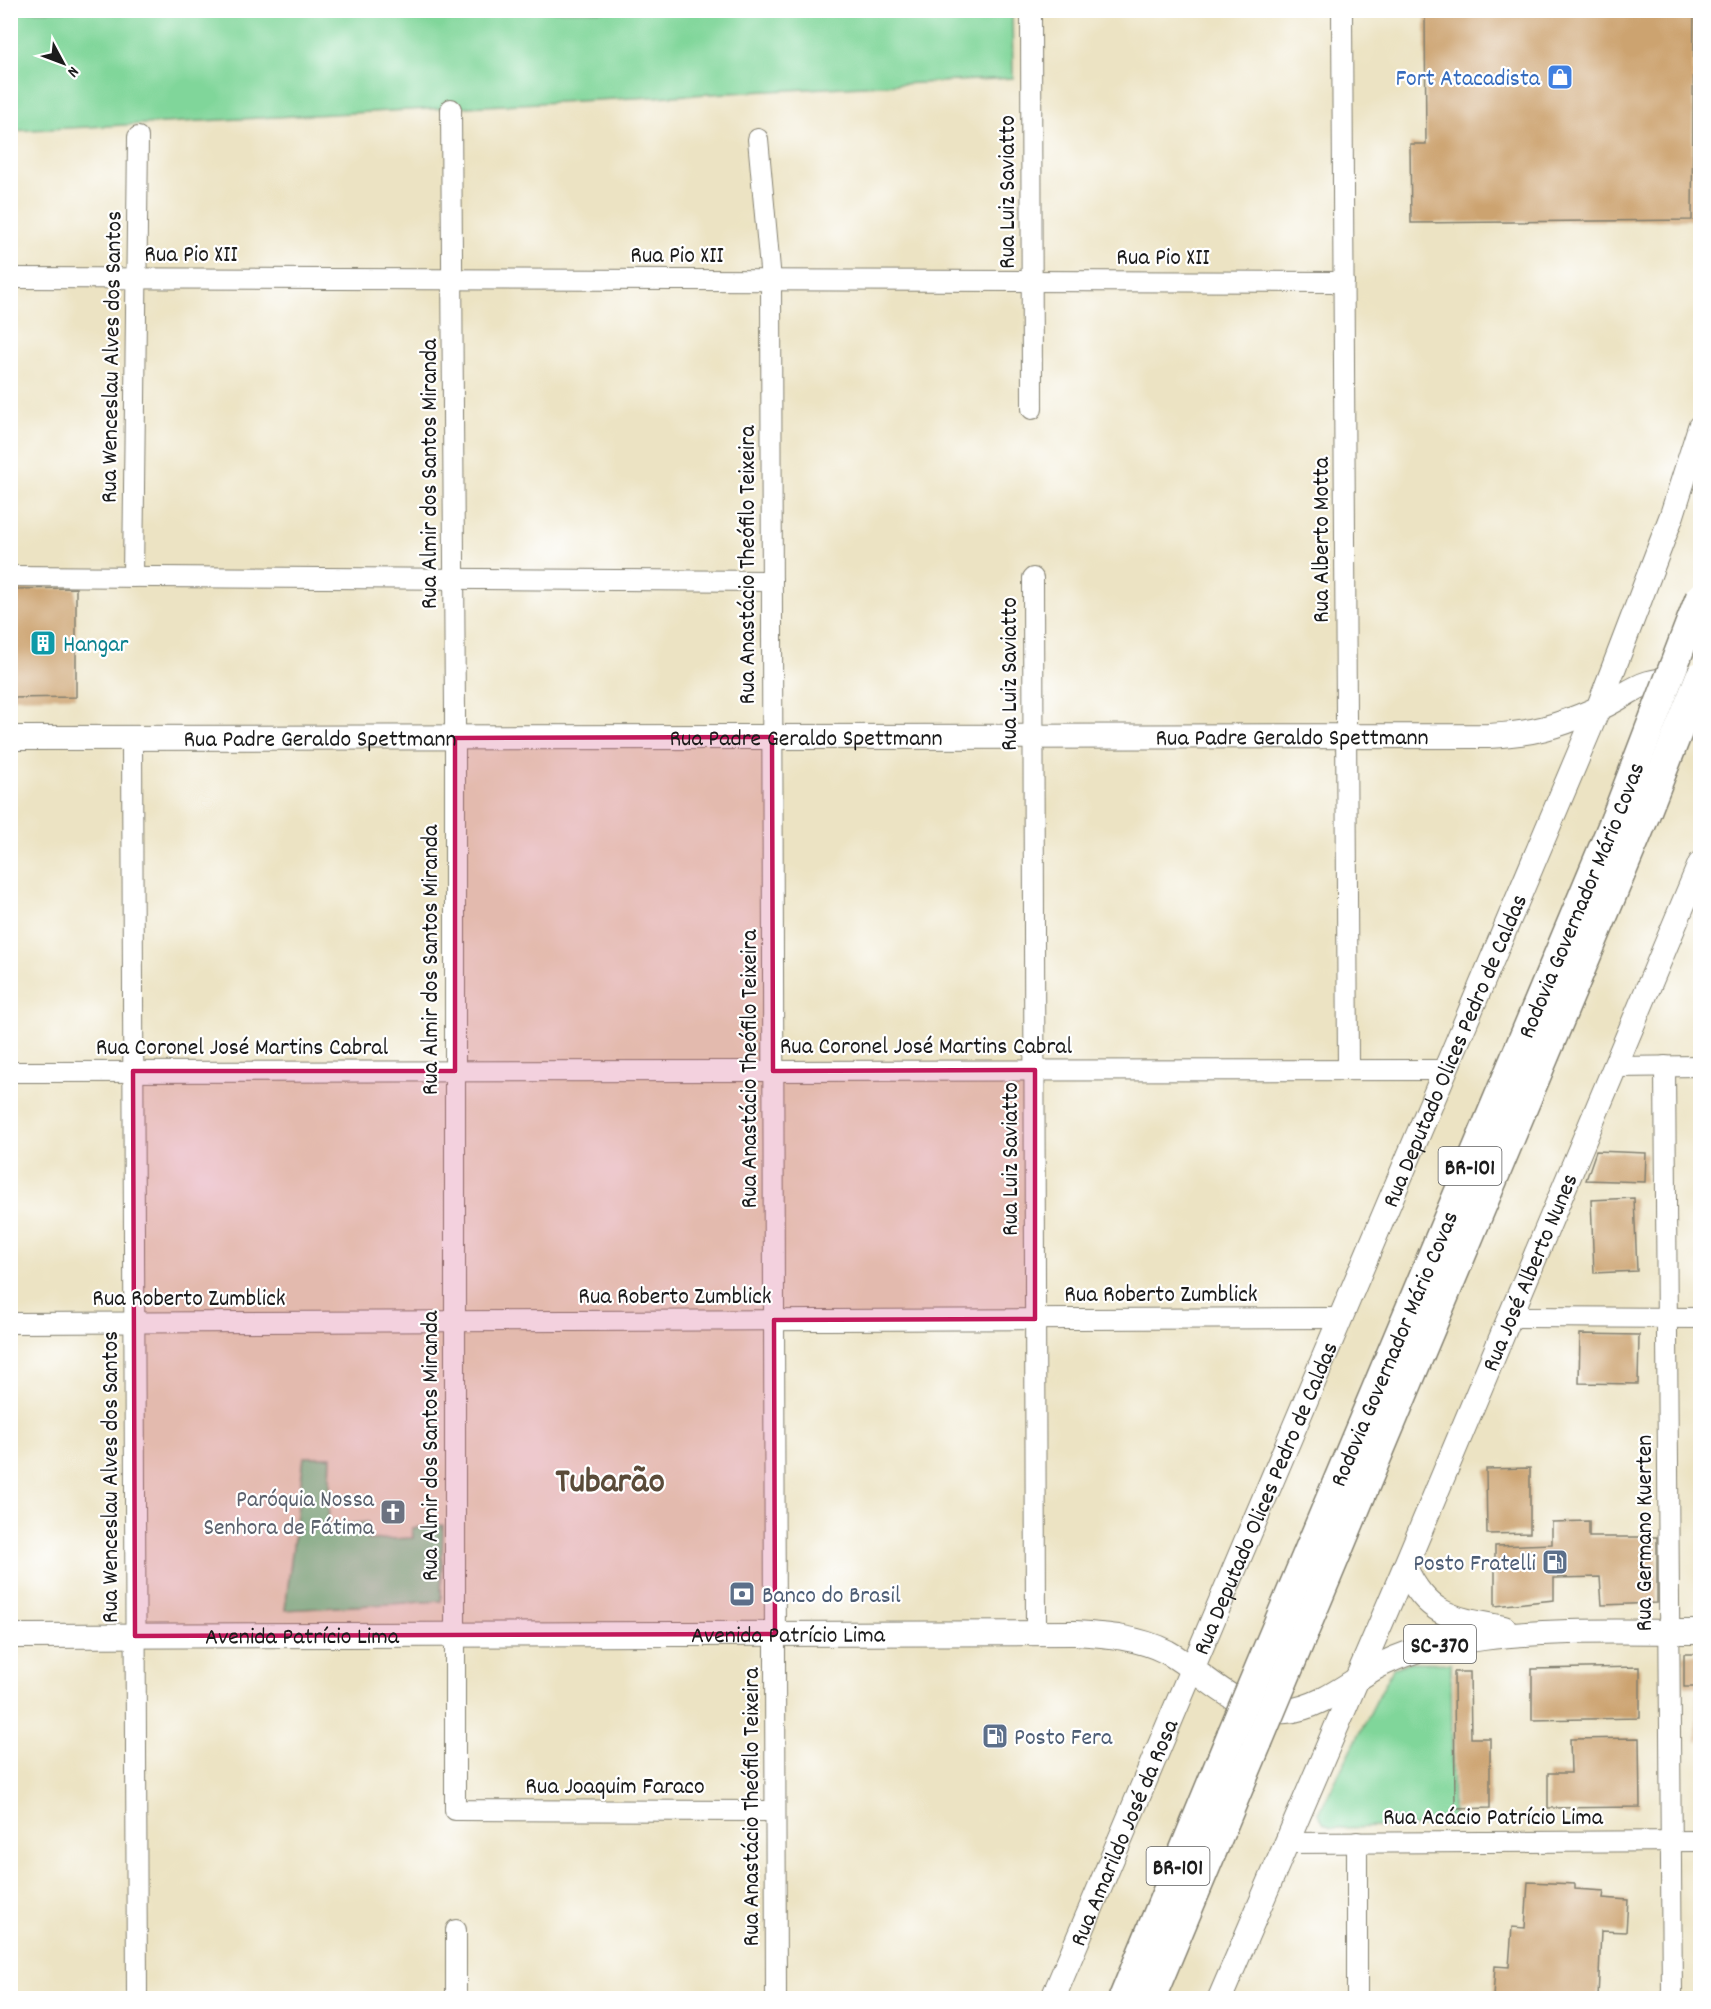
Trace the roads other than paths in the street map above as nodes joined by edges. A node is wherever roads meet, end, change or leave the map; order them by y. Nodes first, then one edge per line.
1 (1031, 10) edge
2 (1342, 10) edge
3 (451, 109) dead end
4 (138, 138) dead end
5 (758, 139) dead end
6 (10, 278) edge
7 (136, 278) junction
8 (452, 279) junction
9 (771, 280) junction
10 (1032, 281) junction
11 (1344, 282) junction
12 (1032, 409) dead end
13 (1701, 426) edge
14 (10, 576) edge
15 (133, 577) junction
16 (1033, 578) dead end
17 (454, 579) junction
18 (772, 581) junction
19 (1701, 597) edge
20 (1701, 676) edge
21 (1701, 688) edge
22 (1598, 709) junction
23 (772, 737) junction
24 (1033, 737) junction
25 (10, 738) edge
26 (132, 738) junction
27 (455, 738) junction
28 (1346, 738) junction
29 (1701, 864) edge
30 (1615, 1066) junction
31 (1665, 1066) junction
32 (1701, 1066) edge
33 (1035, 1070) junction
34 (1348, 1070) junction
35 (1445, 1070) junction
36 (133, 1071) junction
37 (455, 1071) junction
38 (773, 1071) junction
39 (10, 1072) edge
40 (1510, 1317) junction
41 (1341, 1318) junction
42 (1667, 1318) junction
43 (1701, 1318) edge
44 (1035, 1319) junction
45 (774, 1320) junction
46 (455, 1321) junction
47 (134, 1322) junction
48 (10, 1323) edge
49 (1405, 1568) junction
50 (1530, 1632) junction
51 (1670, 1632) junction
52 (1701, 1632) edge
53 (1036, 1633) junction
54 (775, 1634) junction
55 (455, 1635) junction
56 (10, 1636) edge
57 (135, 1636) junction
58 (1120, 1637) junction
59 (1192, 1667) junction
60 (1356, 1679) junction
61 (1178, 1701) junction
62 (1245, 1737) junction
63 (455, 1810) joint
64 (775, 1811) junction
65 (1701, 1840) edge
66 (1671, 1841) junction
67 (1357, 1842) junction
68 (1286, 1843) junction
69 (456, 1930) dead end
70 (137, 1998) edge
71 (456, 1998) edge
72 (776, 1998) edge
73 (1053, 1998) edge
74 (1123, 1998) edge
75 (1151, 1998) edge
76 (1221, 1998) edge
77 (1357, 1998) edge
78 (1672, 1998) edge

1 - 10 street, Rua Luiz Saviatto
2 - 11 street, Rua Alberto Motta
3 - 8 street, Rua Almir dos Santos Miranda
4 - 7 street, Rua Wenceslau Alves dos Santos
5 - 9 street, Rua Anastácio Theófilo Teixeira
6 - 7 street, Rua Pio XII
7 - 8 street, Rua Pio XII
7 - 15 street, Rua Wenceslau Alves dos Santos
8 - 9 street, Rua Pio XII
8 - 17 street, Rua Almir dos Santos Miranda
9 - 10 street, Rua Pio XII
9 - 18 street, Rua Anastácio Theófilo Teixeira
10 - 11 street, Rua Pio XII
10 - 12 street, Rua Luiz Saviatto
11 - 28 street, Rua Alberto Motta
13 - 22 main road, Rua Deputado Olices Pedro de Caldas
14 - 15 street
15 - 17 street
16 - 24 street, Rua Luiz Saviatto
17 - 18 street
17 - 27 street, Rua Almir dos Santos Miranda
18 - 23 street, Rua Anastácio Theófilo Teixeira
19 - 62 highway, Rodovia Governador Mário Covas / BR-101, bridge
20 - 62 highway, Rodovia Governador Mário Covas / BR-101, bridge
21 - 22 main road, Rua Padre Geraldo Spettmann
22 - 28 main road, Rua Padre Geraldo Spettmann
22 - 35 main road, Rua Deputado Olices Pedro de Caldas
23 - 24 main road, Rua Padre Geraldo Spettmann
23 - 27 main road, Rua Padre Geraldo Spettmann
23 - 38 street, Rua Anastácio Theófilo Teixeira
24 - 28 main road, Rua Padre Geraldo Spettmann
24 - 33 street, Rua Luiz Saviatto
25 - 26 main road, Rua Padre Geraldo Spettmann
26 - 27 main road, Rua Padre Geraldo Spettmann
26 - 36 street, Rua Wenceslau Alves dos Santos
27 - 37 street, Rua Almir dos Santos Miranda
28 - 34 street, Rua Alberto Motta
29 - 30 main road, Rua José Alberto Nunes
30 - 31 street
30 - 40 main road, Rua José Alberto Nunes
31 - 32 street
31 - 42 street, Rua Germano Kuerten
33 - 34 street, Rua Coronel José Martins Cabral
33 - 38 street, Rua Coronel José Martins Cabral
33 - 44 street, Rua Luiz Saviatto
34 - 35 street, Rua Coronel José Martins Cabral
35 - 41 main road, Rua Deputado Olices Pedro de Caldas
36 - 37 street, Rua Coronel José Martins Cabral
36 - 39 street, Rua Coronel José Martins Cabral
36 - 47 street, Rua Wenceslau Alves dos Santos
37 - 38 street, Rua Coronel José Martins Cabral
37 - 46 street, Rua Almir dos Santos Miranda
38 - 45 street, Rua Anastácio Theófilo Teixeira
40 - 42 street
40 - 49 main road, Rua José Alberto Nunes
41 - 44 street, Rua Roberto Zumblick
41 - 59 main road, Rua Deputado Olices Pedro de Caldas
42 - 43 street
42 - 51 street, Rua Germano Kuerten
44 - 45 street, Rua Roberto Zumblick
44 - 53 street, Rua Luiz Saviatto
45 - 46 street, Rua Roberto Zumblick
45 - 54 street, Rua Anastácio Theófilo Teixeira
46 - 47 street, Rua Roberto Zumblick
46 - 55 street, Rua Almir dos Santos Miranda
47 - 48 street, Rua Roberto Zumblick
47 - 57 street, Rua Wenceslau Alves dos Santos
49 - 50 main road, Avenida Patrício Lima / SC-370
49 - 60 main road, Rua José Alberto Nunes
50 - 51 main road, Avenida Patrício Lima / SC-370
50 - 60 main road, Avenida Patrício Lima / SC-370
51 - 52 main road, Avenida Patrício Lima / SC-370
51 - 66 street, Rua Germano Kuerten
53 - 54 main road, Avenida Patrício Lima
53 - 58 main road, Avenida Patrício Lima
54 - 55 main road, Avenida Patrício Lima
54 - 64 street, Rua Anastácio Theófilo Teixeira
55 - 57 main road, Avenida Patrício Lima
55 - 63 street, Rua Almir dos Santos Miranda
56 - 57 main road, Avenida Patrício Lima
57 - 70 street, Rua Wenceslau Alves dos Santos
58 - 59 main road, Avenida Patrício Lima
58 - 61 main road
59 - 60 main road, Avenida Patrício Lima
59 - 61 main road, Rua Amarildo José da Rosa
60 - 68 main road, Rua José Alberto Nunes
61 - 73 main road, Rua Amarildo José da Rosa
62 - 74 highway, Rodovia Governador Mário Covas / BR-101
62 - 75 highway, Rodovia Governador Mário Covas / BR-101
63 - 64 street, Rua Joaquim Faraco
64 - 72 street, Rua Anastácio Theófilo Teixeira
65 - 66 street, Rua Acácio Patrício Lima
66 - 67 street, Rua Acácio Patrício Lima
66 - 78 street, Rua Germano Kuerten
67 - 68 street, Rua Acácio Patrício Lima
67 - 77 street
68 - 76 main road, Rua José Alberto Nunes
69 - 71 street

